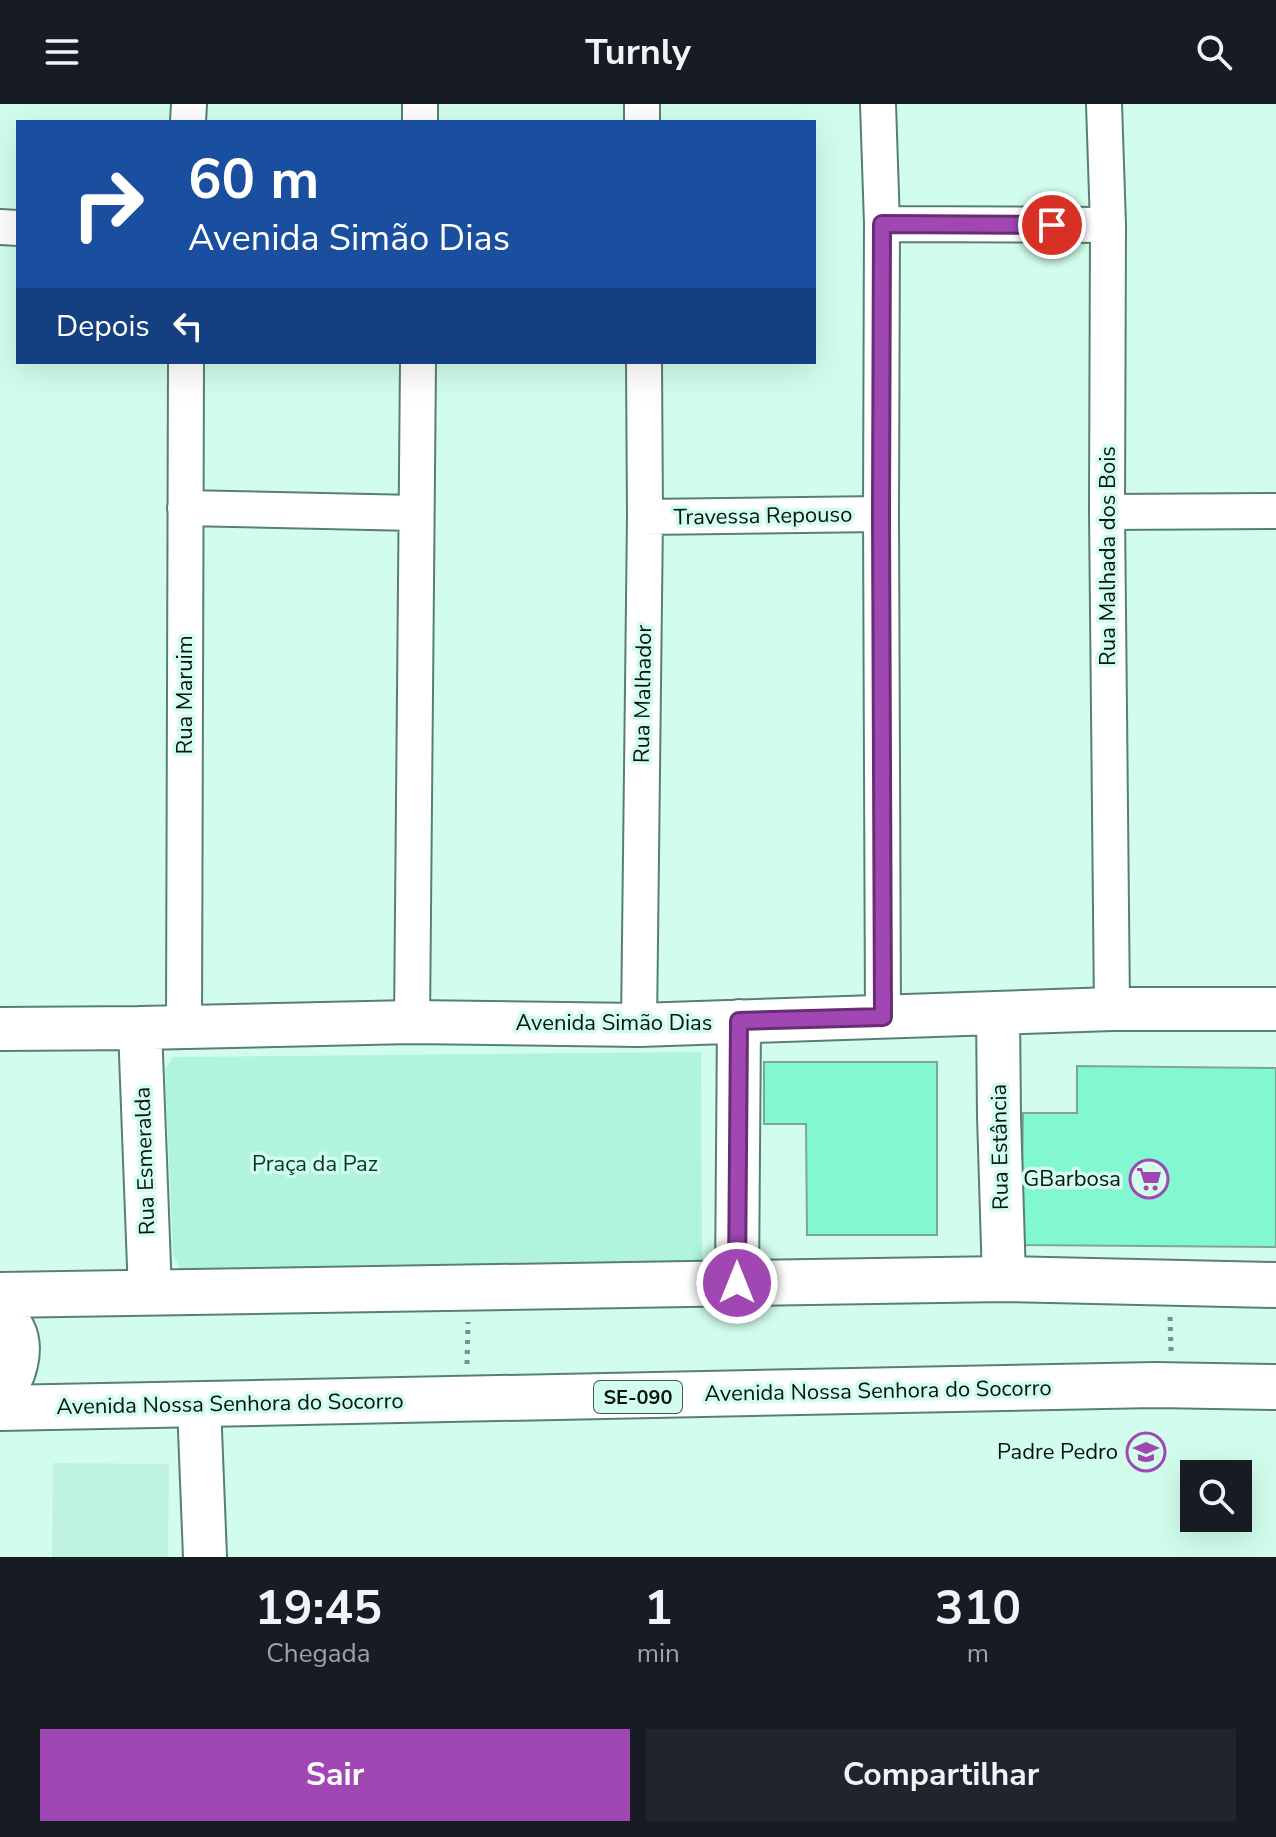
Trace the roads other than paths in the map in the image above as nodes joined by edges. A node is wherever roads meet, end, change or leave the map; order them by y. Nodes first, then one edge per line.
1 (878, 104) edge
2 (1104, 104) edge
3 (882, 224) junction
4 (1108, 225) junction
5 (186, 364) edge
6 (418, 364) edge
7 (644, 364) edge
8 (185, 508) junction
9 (1276, 511) edge
10 (1107, 512) junction
11 (416, 513) junction
12 (881, 514) junction
13 (645, 517) junction
14 (1112, 1009) junction
15 (1276, 1009) edge
16 (998, 1014) junction
17 (883, 1017) junction
18 (739, 1021) junction
19 (412, 1022) junction
20 (639, 1025) junction
21 (184, 1027) junction
22 (140, 1028) junction
23 (0, 1029) edge
24 (1004, 1279) junction
25 (737, 1283) junction
26 (1276, 1285) edge
27 (150, 1293) junction
28 (0, 1295) edge
29 (0, 1316) edge
30 (1276, 1387) edge
31 (0, 1392) edge
32 (199, 1405) junction
33 (0, 1408) edge
34 (205, 1557) edge

1 - 3 street
2 - 4 street, Rua Malhada dos Bois
3 - 4 street
3 - 12 street
4 - 10 street, Rua Malhada dos Bois
5 - 8 street, Rua Maruim
6 - 11 street
7 - 13 street, Rua Malhador
8 - 11 street
8 - 21 street, Rua Maruim
9 - 10 street
10 - 14 street, Rua Malhada dos Bois
11 - 19 street
12 - 13 street, Travessa Repouso
12 - 17 street
13 - 20 street, Rua Malhador
14 - 15 street, Avenida Simão Dias
14 - 16 street, Avenida Simão Dias
16 - 17 street, Avenida Simão Dias
16 - 24 street, Rua Estância
17 - 18 street, Avenida Simão Dias
18 - 20 street, Avenida Simão Dias
18 - 25 street
19 - 20 street, Avenida Simão Dias
19 - 21 street, Avenida Simão Dias
21 - 22 street, Avenida Simão Dias
22 - 23 street, Avenida Simão Dias
22 - 27 street, Rua Esmeralda
24 - 25 main road
24 - 26 main road
25 - 27 main road
27 - 28 main road
29 - 31 main road
30 - 32 main road, Avenida Nossa Senhora do Socorro / SE-090
32 - 33 main road, Avenida Nossa Senhora do Socorro / SE-090
32 - 34 street

